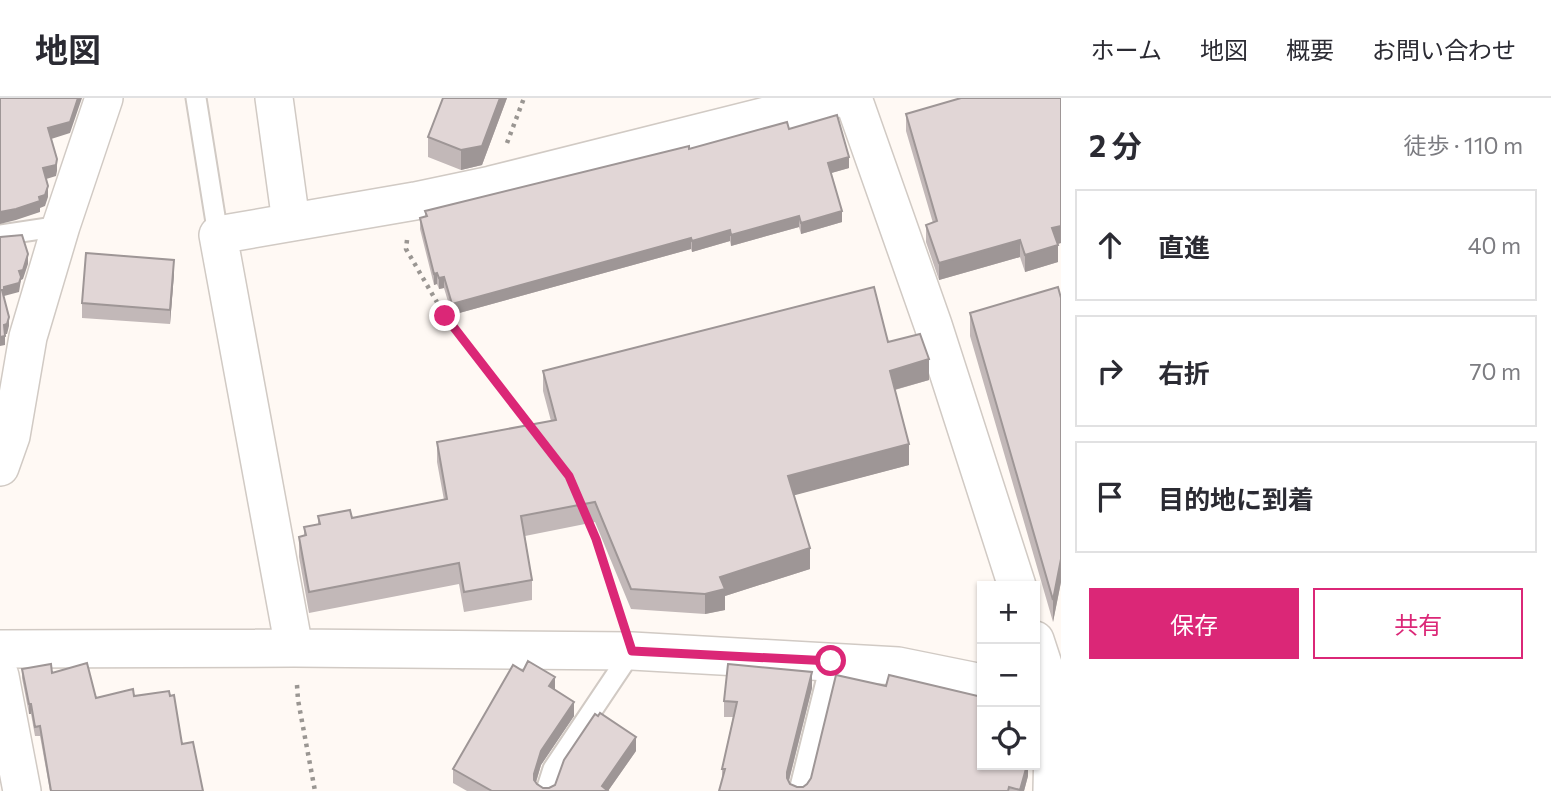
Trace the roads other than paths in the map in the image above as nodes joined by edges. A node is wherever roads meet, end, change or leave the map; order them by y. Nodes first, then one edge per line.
1 (104, 98) edge
2 (196, 98) edge
3 (274, 98) edge
4 (838, 98) edge
5 (853, 98) edge
6 (291, 222) junction
7 (61, 226) junction
8 (0, 235) edge
9 (218, 235) junction
10 (0, 467) edge
11 (1015, 581) edge
12 (1036, 644) edge
13 (294, 648) junction
14 (0, 649) edge
15 (632, 651) junction
16 (831, 661) junction
17 (0, 676) edge
18 (977, 683) edge
19 (1050, 697) edge
20 (22, 791) edge
21 (546, 791) edge
22 (799, 791) edge
23 (1052, 791) edge

1 - 7 street
2 - 9 lane
3 - 6 street
4 - 6 street
5 - 11 street
6 - 9 street
7 - 8 lane
7 - 10 street
9 - 13 street
12 - 19 street
13 - 14 street
13 - 15 street
15 - 16 street
15 - 21 lane
16 - 18 street
16 - 22 lane
17 - 20 street
19 - 23 street

